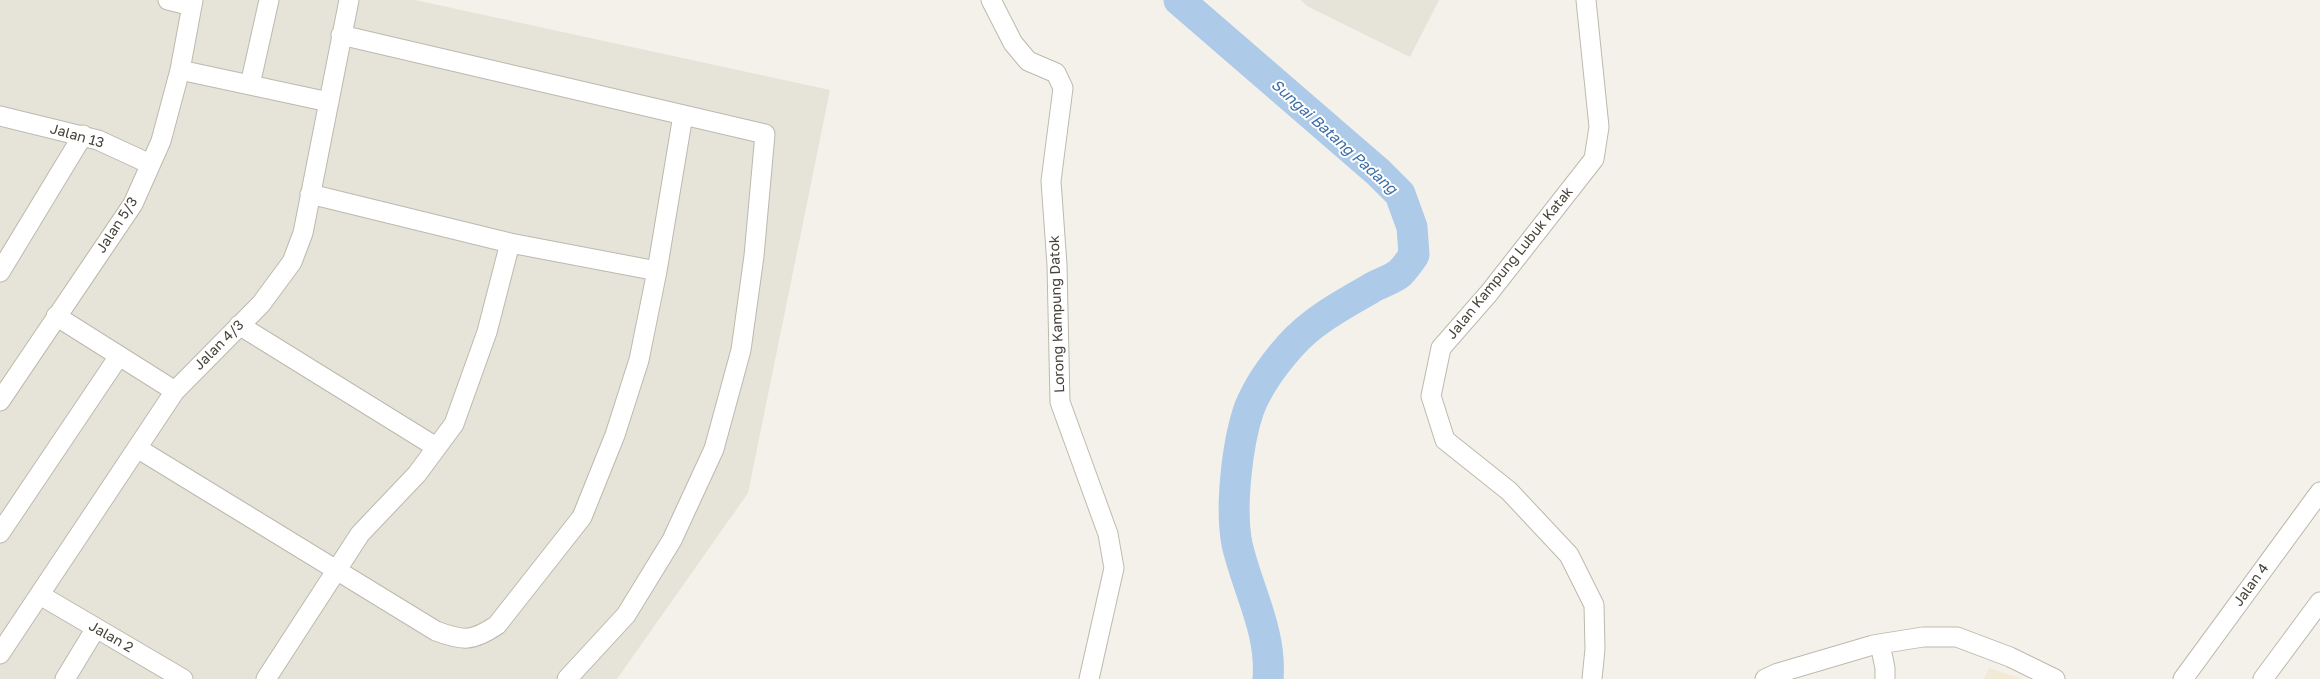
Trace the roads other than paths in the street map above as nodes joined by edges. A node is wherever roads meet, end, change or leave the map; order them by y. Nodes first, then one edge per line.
1 (168, 0) edge
2 (269, 0) edge
3 (349, 0) edge
4 (991, 0) edge
5 (1586, 0) edge
6 (193, 3) edge
7 (341, 35) junction
8 (180, 70) junction
9 (250, 84) junction
10 (329, 102) junction
11 (683, 115) junction
12 (3, 121) edge
13 (83, 135) junction
14 (150, 164) junction
15 (310, 194) junction
16 (510, 242) junction
17 (657, 271) junction
18 (0, 272) edge
19 (56, 316) junction
20 (239, 325) junction
21 (119, 356) junction
22 (174, 391) junction
23 (0, 400) edge
24 (436, 447) junction
25 (137, 448) junction
26 (2320, 492) edge
27 (0, 533) edge
28 (337, 569) junction
29 (40, 595) junction
30 (2320, 602) edge
31 (96, 628) junction
32 (1880, 644) junction
33 (0, 654) edge
34 (174, 677) edge
35 (65, 679) edge
36 (266, 679) edge
37 (567, 679) edge
38 (1089, 679) edge
39 (1592, 679) edge
40 (1765, 679) edge
41 (1885, 679) edge
42 (2055, 679) edge
43 (2184, 679) edge
44 (2263, 679) edge

1 - 6 street
2 - 9 street
3 - 7 street, Jalan 4/3
4 - 38 street, Lorong Kampung Datok
5 - 39 street, Jalan Kampung Lubuk Katak
6 - 8 street, Jalan 5/3
7 - 10 street, Jalan 4/3
7 - 11 street
8 - 9 street
8 - 14 street, Jalan 5/3
9 - 10 street
10 - 15 street, Jalan 4/3
11 - 17 street
11 - 37 street
12 - 13 street, Jalan 13
13 - 14 street, Jalan 13
13 - 18 street
14 - 19 street, Jalan 5/3
15 - 16 street
15 - 20 street, Jalan 4/3
16 - 17 street
16 - 24 street
17 - 28 street
19 - 21 street
19 - 23 street, Jalan 5/3
20 - 22 street, Jalan 4/3
20 - 24 street
21 - 22 street
21 - 27 street
22 - 25 street, Jalan 4/3
24 - 28 street
25 - 28 street
25 - 29 street, Jalan 4/3
26 - 43 street, Jalan 4
28 - 36 street
29 - 31 street, Jalan 2
29 - 33 street, Jalan 4/3
30 - 44 street
31 - 34 street, Jalan 2
31 - 35 street
32 - 40 street
32 - 41 street
32 - 42 street

